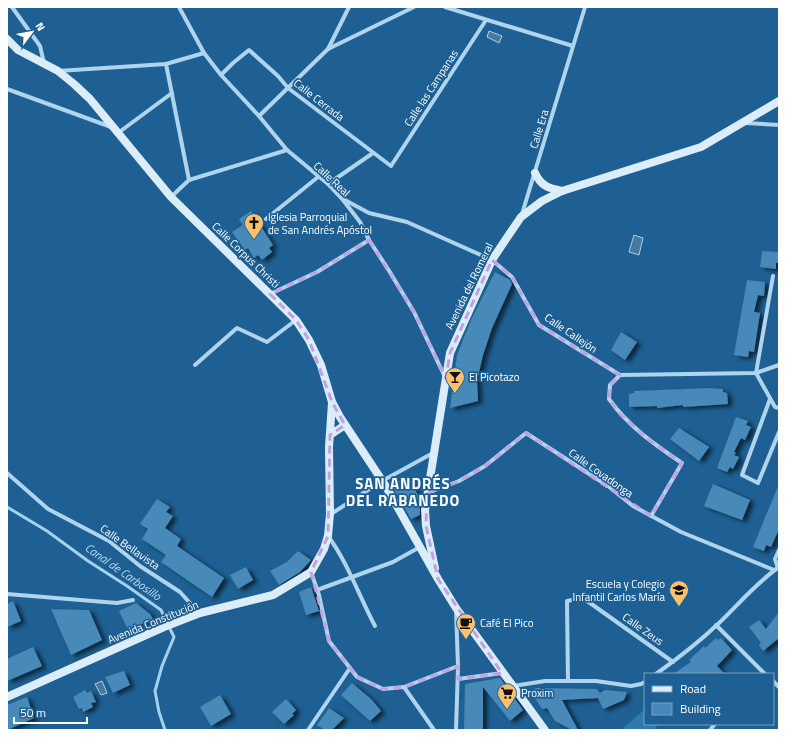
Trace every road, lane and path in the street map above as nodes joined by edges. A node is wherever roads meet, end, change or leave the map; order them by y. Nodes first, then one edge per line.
1 (12, 7) edge
2 (179, 7) edge
3 (349, 7) edge
4 (414, 7) edge
5 (445, 7) edge
6 (585, 7) edge
7 (486, 20) junction
8 (7, 39) edge
9 (573, 46) junction
10 (328, 49) junction
11 (204, 53) junction
12 (44, 63) junction
13 (166, 64) junction
14 (58, 71) junction
15 (220, 75) junction
16 (288, 88) junction
17 (7, 89) edge
18 (172, 93) junction
19 (779, 101) edge
20 (259, 116) junction
21 (742, 123) junction
22 (779, 125) edge
23 (115, 130) junction
24 (287, 150) junction
25 (373, 153) junction
26 (391, 166) joint
27 (535, 172) junction
28 (318, 177) junction
29 (189, 180) junction
30 (328, 184) junction
31 (562, 191) junction
32 (339, 196) junction
33 (171, 197) junction
34 (521, 217) junction
35 (266, 220) dead end
36 (369, 240) junction
37 (492, 260) junction
38 (773, 276) dead end
39 (270, 294) junction
40 (296, 320) junction
41 (195, 365) dead end
42 (779, 365) edge
43 (756, 373) junction
44 (620, 375) junction
45 (446, 378) junction
46 (770, 399) junction
47 (332, 402) junction
48 (779, 408) edge
49 (345, 425) junction
50 (779, 432) edge
51 (330, 435) junction
52 (433, 453) junction
53 (7, 473) edge
54 (382, 481) junction
55 (427, 494) junction
56 (330, 514) junction
57 (651, 516) junction
58 (426, 526) junction
59 (413, 533) junction
60 (328, 536) junction
61 (420, 547) junction
62 (779, 550) edge
63 (777, 569) edge
64 (311, 572) junction
65 (351, 578) junction
66 (438, 579) junction
67 (317, 590) junction
68 (7, 594) edge
69 (133, 600) dead end
70 (456, 608) junction
71 (200, 613) junction
72 (716, 625) junction
73 (375, 626) dead end
74 (673, 662) junction
75 (458, 666) junction
76 (350, 668) junction
77 (502, 673) junction
78 (657, 673) edge
79 (764, 673) edge
80 (458, 679) junction
81 (568, 681) junction
82 (644, 682) edge
83 (512, 686) junction
84 (404, 687) junction
85 (7, 697) edge
86 (308, 730) edge
87 (434, 730) edge
88 (456, 730) edge
89 (545, 730) edge

1 - 12 street
2 - 11 street, Calle Real
3 - 10 street
4 - 10 street
5 - 7 street
6 - 9 street, Calle Era
7 - 9 street
7 - 26 street, Calle las Campanas
8 - 12 street, Calle Corpus Christi
9 - 27 street, Calle Era
10 - 16 street
11 - 13 street
11 - 15 street, Calle Real
12 - 14 street, Calle Corpus Christi
13 - 14 street
13 - 18 street
14 - 23 street, Calle Corpus Christi
15 - 16 street, Calle Cerrada
15 - 20 street, Calle Real
16 - 20 street
16 - 25 street, Calle Cerrada
17 - 23 street
18 - 23 street
18 - 29 street
19 - 21 street, Avenida del Romeral
20 - 24 street, Calle Real
21 - 22 street
21 - 31 street, Avenida del Romeral
23 - 33 street, Calle Corpus Christi
24 - 28 street, Calle Real
24 - 29 street
25 - 26 street, Calle Cerrada
25 - 30 street
27 - 31 street
27 - 34 street, Calle Era
28 - 30 street, Calle Real
28 - 35 street
29 - 33 street
30 - 32 street, Calle Real
31 - 34 street, Avenida del Romeral
32 - 36 street, Calle Real
32 - 37 street, Calle Callejón
33 - 39 street, Calle Corpus Christi
34 - 37 street, Avenida del Romeral
36 - 39 street
36 - 45 street, Calle Real
37 - 44 street, Calle Callejón
37 - 45 street, Avenida del Romeral
38 - 43 street
39 - 40 street, Calle Corpus Christi
40 - 41 street
40 - 47 street, Calle Corpus Christi
42 - 43 street
43 - 44 street
43 - 46 street
44 - 57 street
45 - 52 street, Avenida del Romeral
46 - 48 street
46 - 50 street
47 - 49 street, Calle Corpus Christi
47 - 51 street, Avenida Constitución
49 - 51 street
49 - 54 street, Calle Corpus Christi
51 - 56 street, Avenida Constitución
52 - 54 street
52 - 55 street, Avenida del Romeral
53 - 71 street, Calle Bellavista
54 - 56 street
54 - 59 street, Calle Corpus Christi
55 - 57 street, Calle Covadonga
55 - 58 street, Avenida del Romeral
56 - 60 street, Avenida Constitución
57 - 63 street, Calle Covadonga
58 - 59 street
58 - 66 street, Avenida del Romeral
59 - 61 street, Calle Corpus Christi
60 - 64 street, Avenida Constitución
60 - 65 street
61 - 65 street
61 - 66 street, Calle Corpus Christi
62 - 63 street
63 - 72 street
64 - 67 street
64 - 71 street, Avenida Constitución
65 - 67 street
65 - 73 street
66 - 70 street, Calle Corpus Christi
67 - 76 street
68 - 69 street
70 - 75 street
70 - 77 street, Calle Corpus Christi
71 - 85 street, Avenida Constitución
72 - 74 street
72 - 79 street
74 - 78 street
74 - 81 street, Calle Zeus
75 - 80 street
75 - 84 street
76 - 84 street
76 - 86 street
77 - 80 street
77 - 83 street, Calle Corpus Christi
80 - 88 street
81 - 82 street
81 - 83 street
83 - 89 street, Calle Corpus Christi
84 - 87 street

